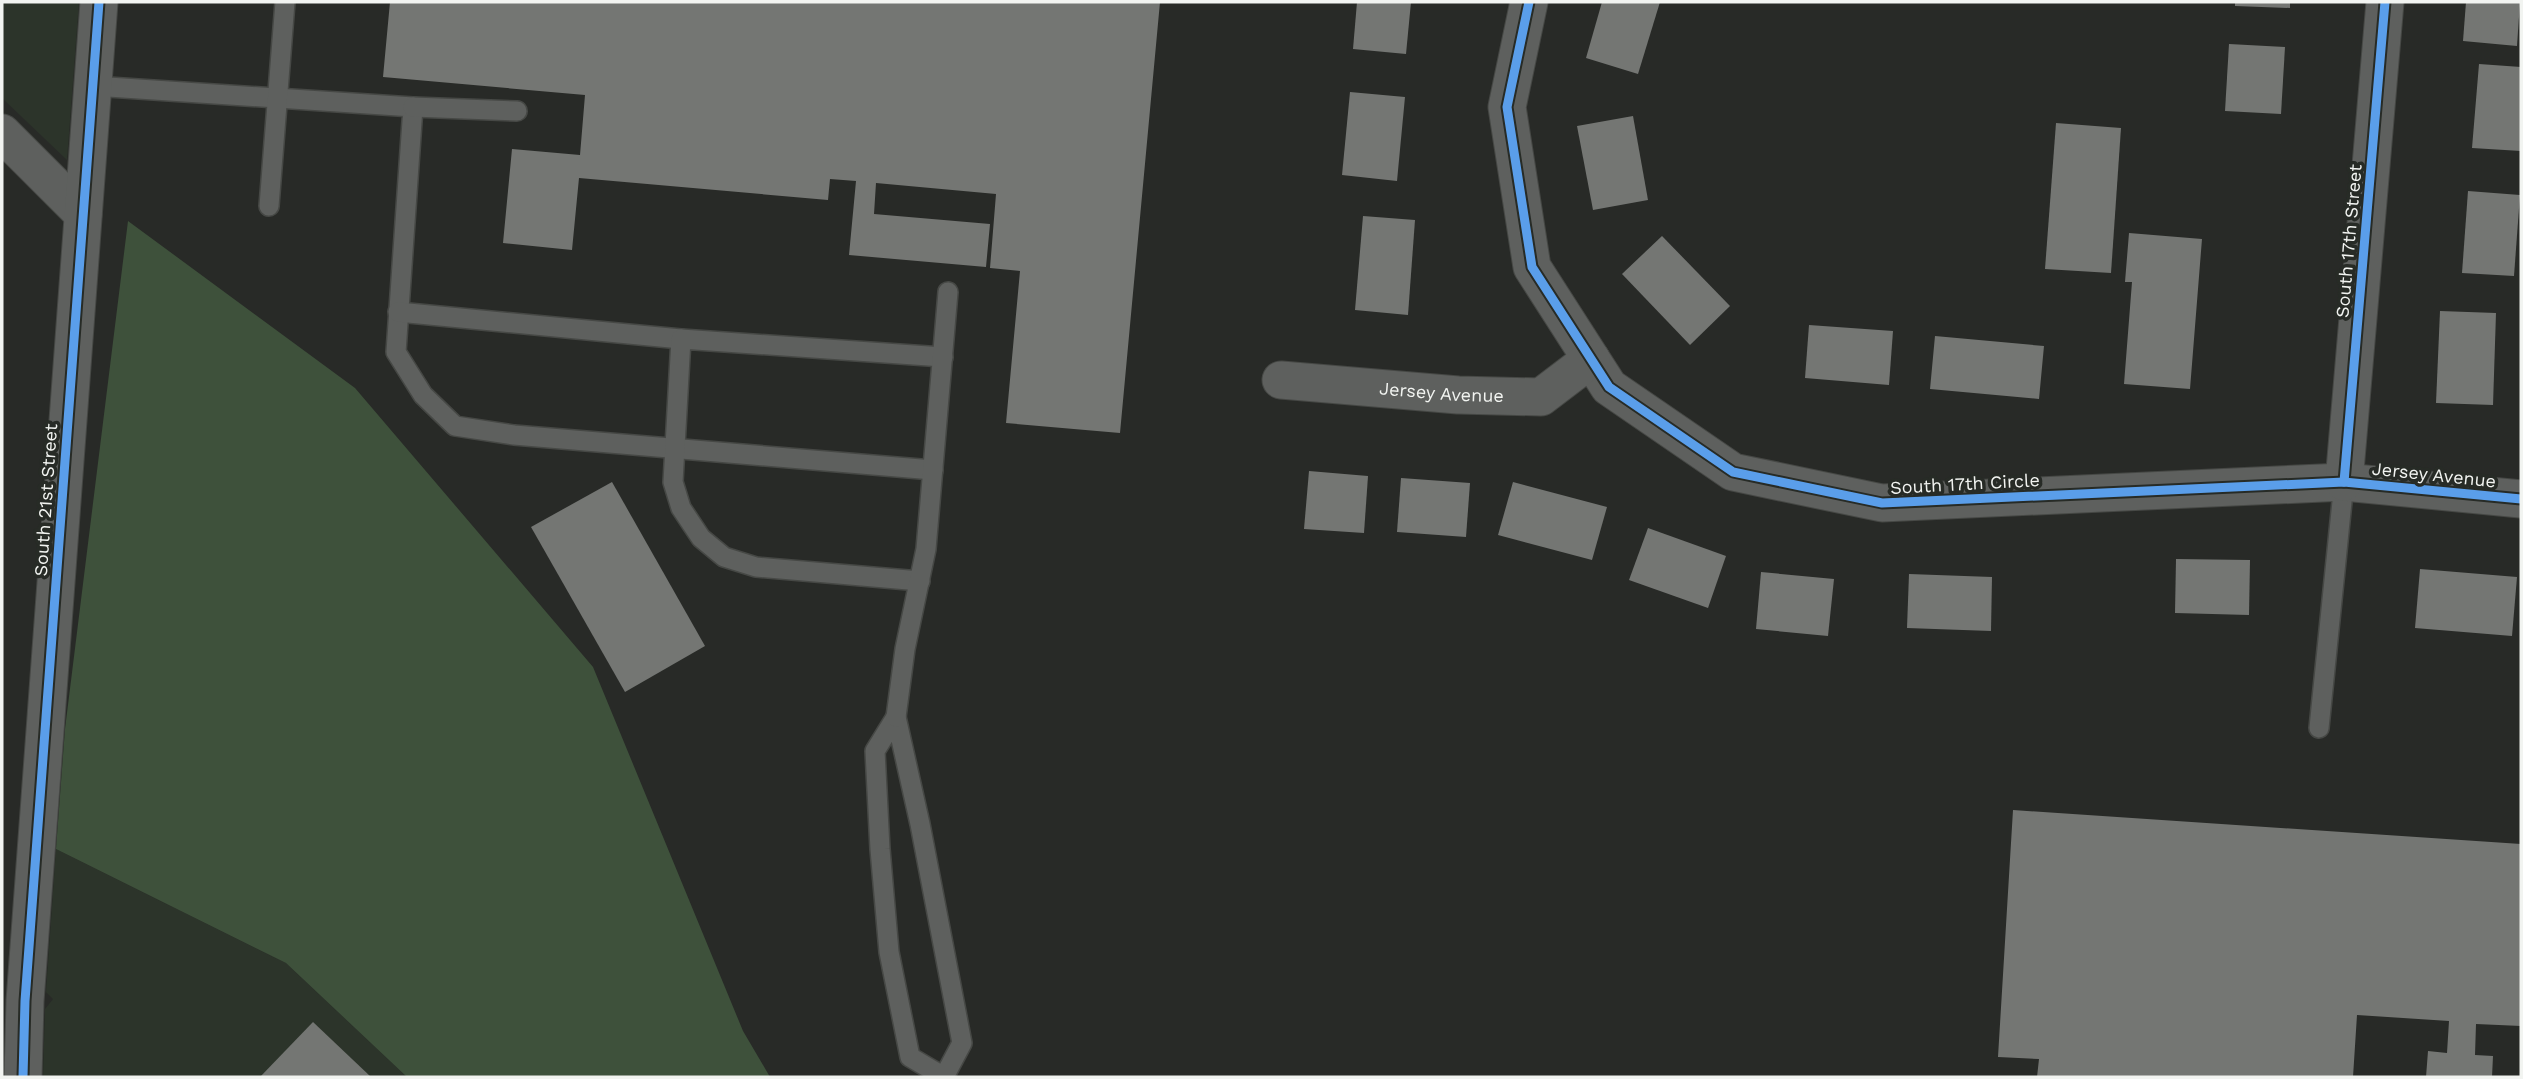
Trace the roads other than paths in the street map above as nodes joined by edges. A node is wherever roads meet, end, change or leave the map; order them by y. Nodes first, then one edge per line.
1 (99, 2) edge
2 (285, 2) edge
3 (1529, 2) edge
4 (2385, 2) edge
5 (93, 86) junction
6 (278, 100) junction
7 (413, 107) junction
8 (517, 111) dead end
9 (2, 133) edge
10 (269, 206) dead end
11 (83, 214) junction
12 (948, 292) dead end
13 (398, 312) junction
14 (681, 339) junction
15 (943, 357) junction
16 (1591, 359) junction
17 (1281, 380) dead end
18 (675, 447) junction
19 (933, 470) junction
20 (2344, 482) junction
21 (2521, 499) edge
22 (920, 581) junction
23 (896, 717) junction
24 (2319, 729) dead end
25 (13, 989) edge
26 (23, 1077) edge
27 (944, 1077) edge

1 - 5 street, South 21st Street
2 - 6 lane
3 - 16 street, South 17th Circle
4 - 20 street, South 17th Street
5 - 6 lane
5 - 11 street, South 21st Street
6 - 7 lane
6 - 10 lane
7 - 8 lane
7 - 13 lane
9 - 11 street
11 - 25 street, South 21st Street
12 - 15 lane
13 - 14 lane
13 - 18 lane
14 - 15 lane
14 - 18 lane
15 - 19 lane
16 - 17 street, Jersey Avenue
16 - 20 street, South 17th Circle
18 - 19 lane
18 - 22 lane
19 - 22 lane
20 - 21 street, Jersey Avenue
20 - 24 lane
22 - 23 lane
23 - 27 lane
23 - 27 lane
25 - 26 street, South 21st Street

